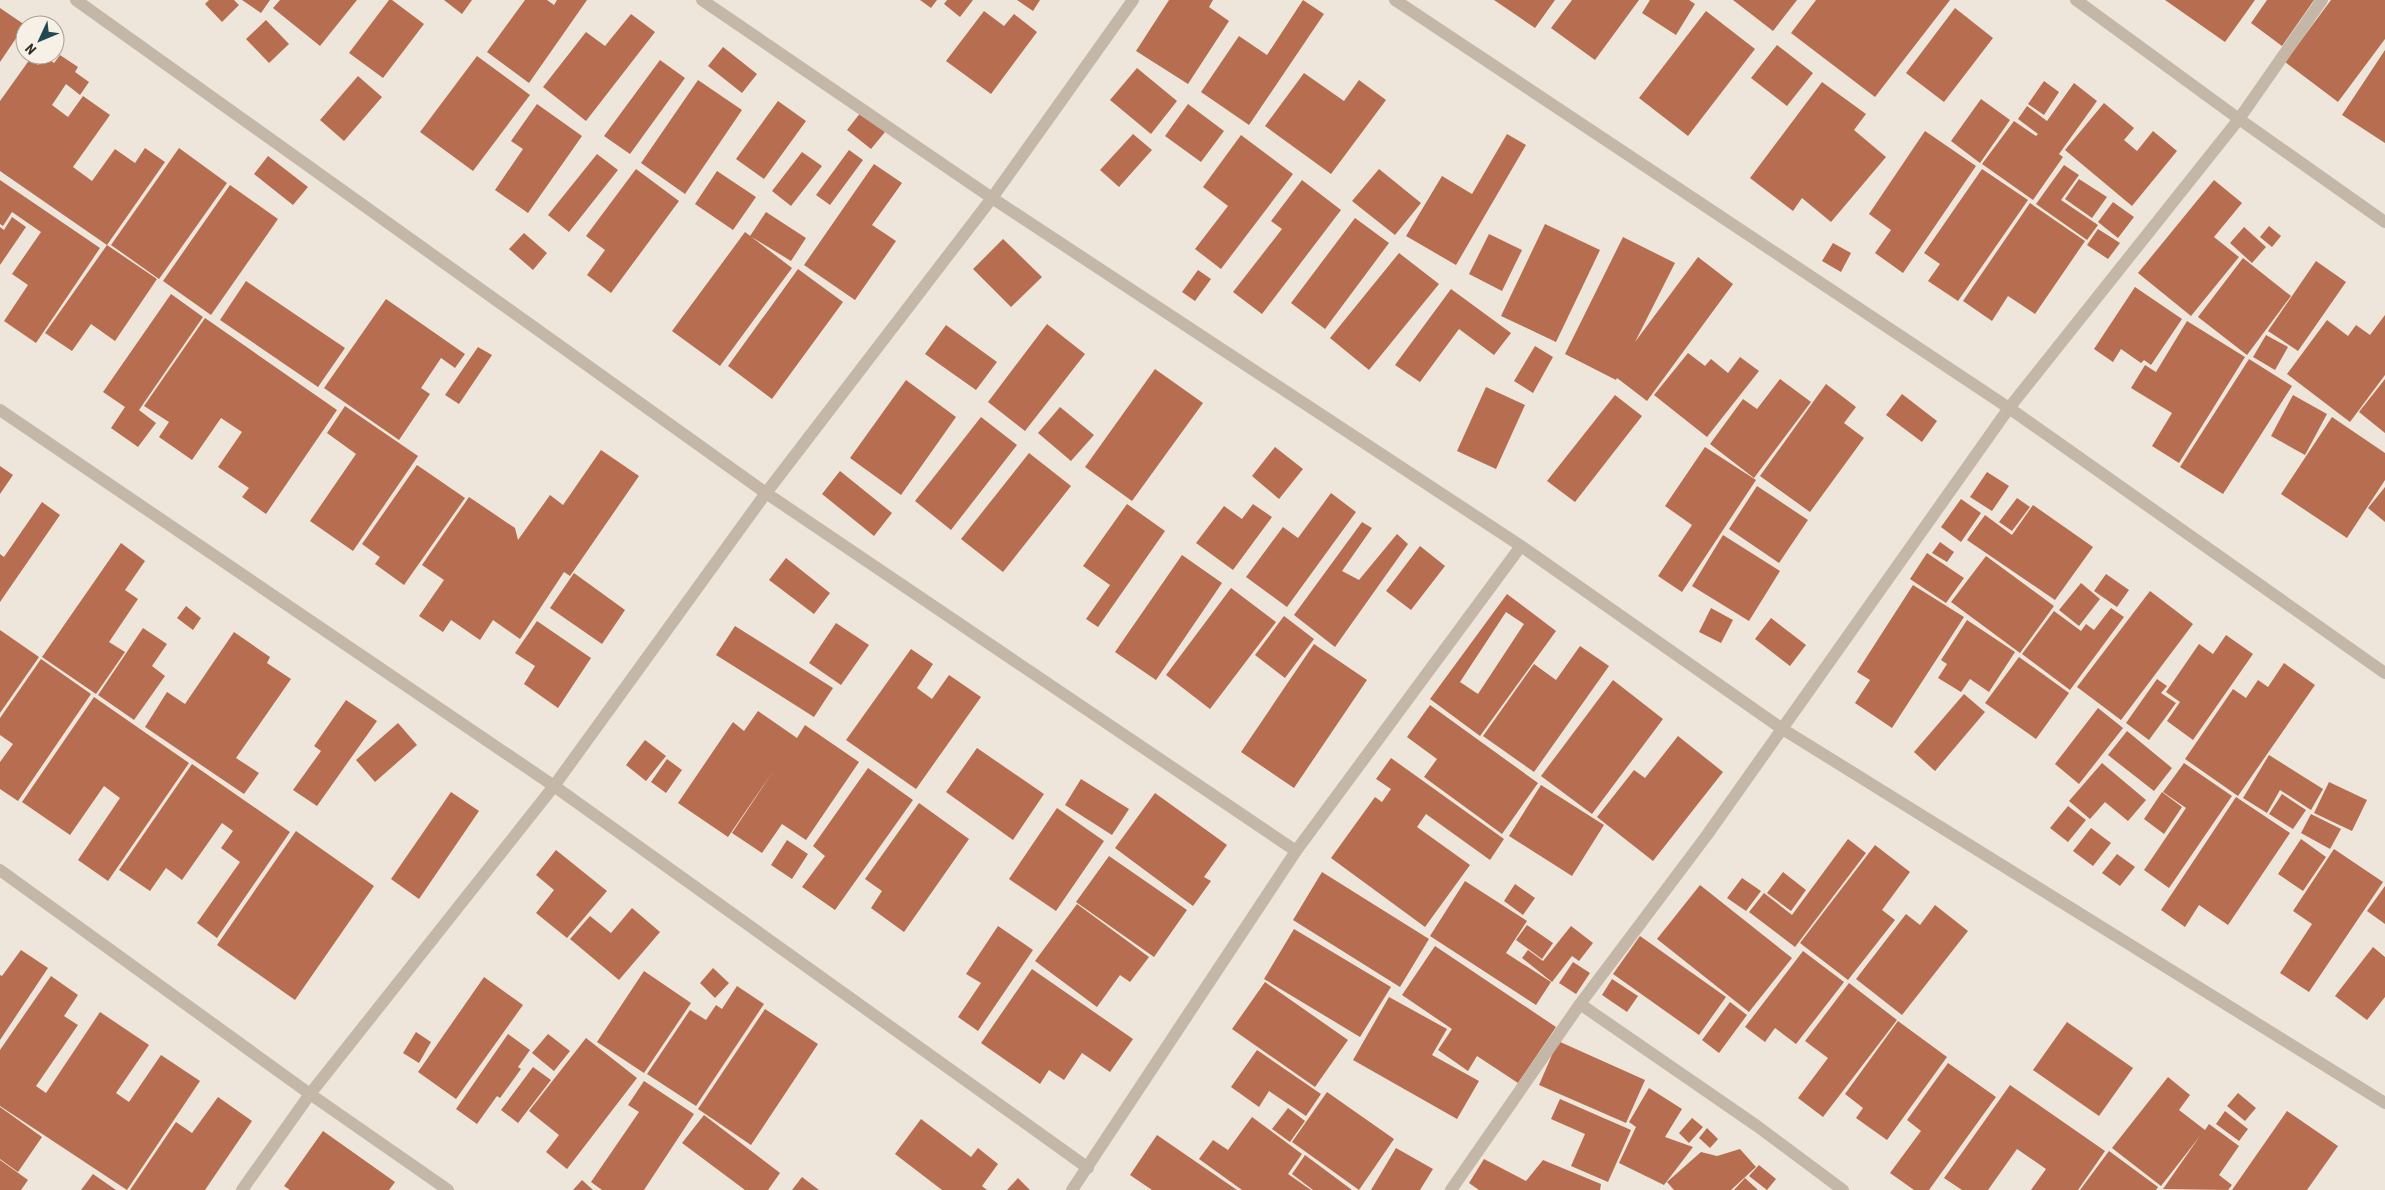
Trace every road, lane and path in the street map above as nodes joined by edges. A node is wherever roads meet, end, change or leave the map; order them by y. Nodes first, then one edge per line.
1 (76, 0) edge
2 (702, 0) edge
3 (1133, 0) edge
4 (1394, 0) edge
5 (2076, 0) edge
6 (2322, 0) edge
7 (2239, 119) junction
8 (992, 198) junction
9 (2385, 222) edge
10 (2009, 408) junction
11 (0, 410) edge
12 (766, 494) junction
13 (1520, 546) junction
14 (2385, 673) edge
15 (1781, 728) junction
16 (554, 786) junction
17 (1296, 851) junction
18 (0, 870) edge
19 (1580, 1004) junction
20 (310, 1094) junction
21 (2385, 1103) edge
22 (1088, 1168) junction
23 (242, 1190) edge
24 (448, 1190) edge
25 (1072, 1190) edge
26 (1451, 1190) edge
27 (1843, 1190) edge

1 - 12 street
2 - 8 street
3 - 8 street
4 - 10 street
5 - 7 street
6 - 7 street
7 - 9 street
7 - 10 street
8 - 12 street
8 - 13 street
10 - 14 street
10 - 15 street
11 - 16 street
12 - 16 street
12 - 17 street
13 - 15 street
13 - 17 street
15 - 19 street
15 - 21 street
16 - 20 street
16 - 22 street
17 - 22 street
18 - 20 street
19 - 26 street
19 - 27 street
20 - 23 street
20 - 24 street
22 - 25 street

